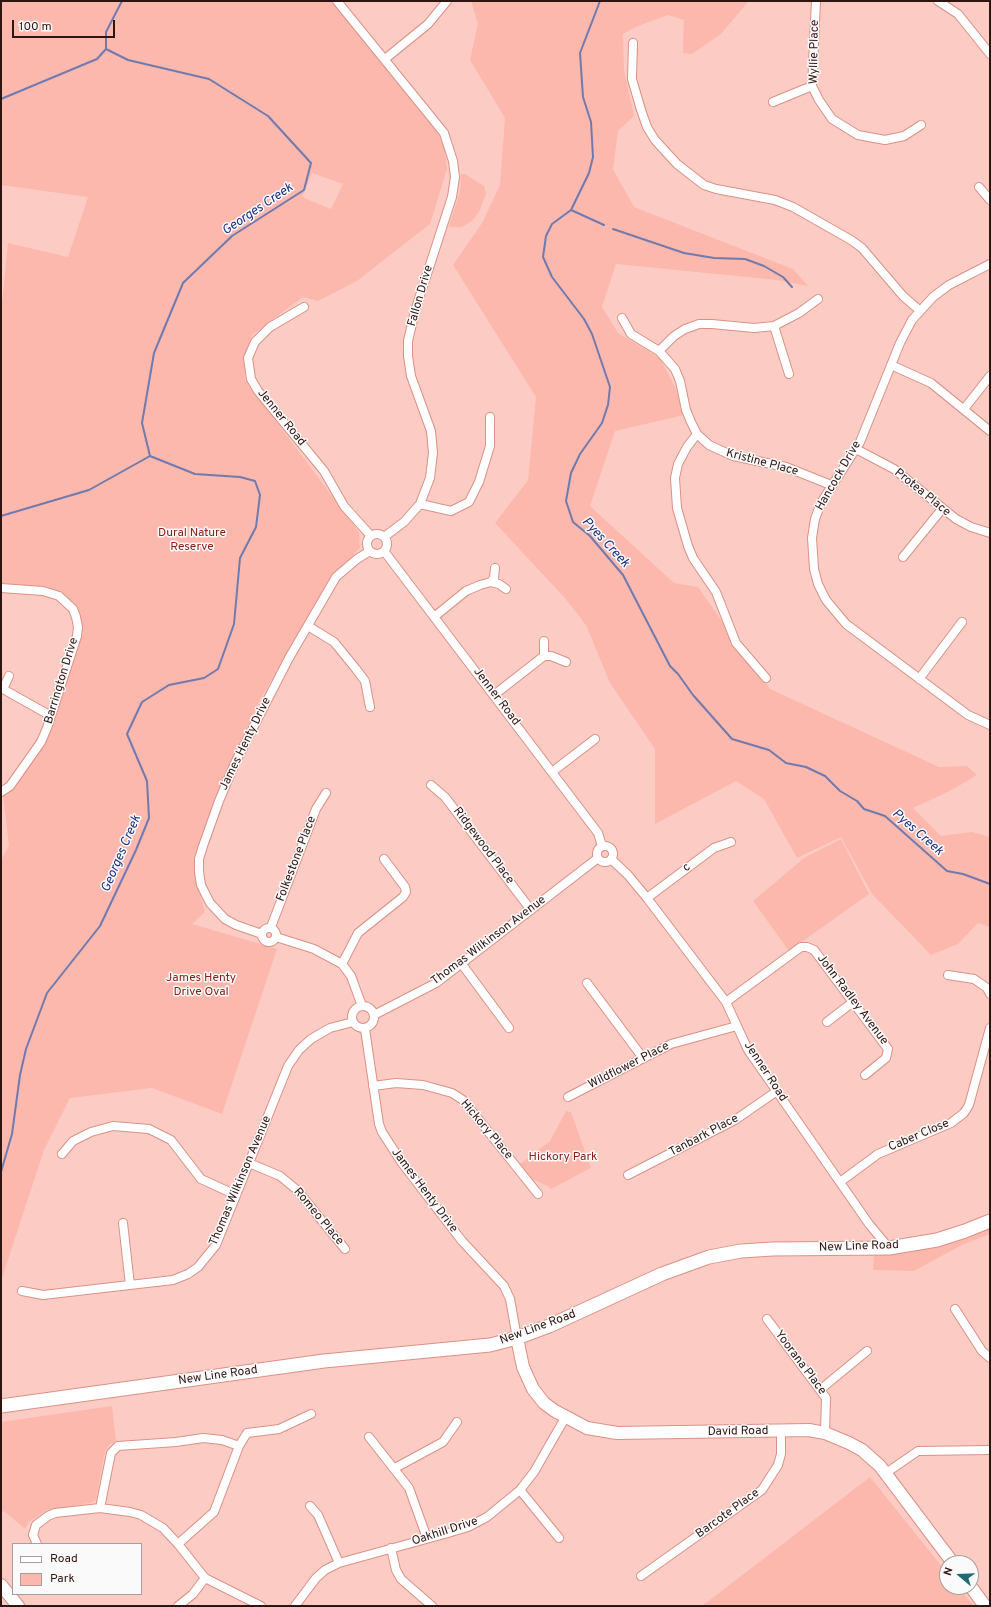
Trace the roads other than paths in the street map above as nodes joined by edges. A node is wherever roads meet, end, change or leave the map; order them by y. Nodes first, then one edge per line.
1 (337, 1) edge
2 (447, 1) edge
3 (816, 1) edge
4 (938, 1) edge
5 (633, 43) dead end
6 (990, 54) edge
7 (385, 59) junction
8 (812, 86) junction
9 (773, 102) dead end
10 (921, 125) dead end
11 (979, 187) dead end
12 (990, 200) edge
13 (990, 264) edge
14 (818, 298) dead end
15 (304, 307) dead end
16 (919, 310) junction
17 (622, 318) dead end
18 (774, 326) junction
19 (659, 351) junction
20 (892, 365) junction
21 (788, 374) dead end
22 (990, 376) edge
23 (964, 409) junction
24 (490, 417) dead end
25 (990, 431) edge
26 (697, 434) junction
27 (856, 449) junction
28 (831, 485) junction
29 (420, 504) junction
30 (942, 509) junction
31 (990, 533) edge
32 (371, 536) junction
33 (384, 537) junction
34 (370, 551) junction
35 (384, 551) junction
36 (902, 557) dead end
37 (495, 568) dead end
38 (491, 582) junction
39 (1, 588) edge
40 (506, 589) dead end
41 (434, 617) junction
42 (962, 622) dead end
43 (308, 626) junction
44 (544, 641) dead end
45 (544, 656) junction
46 (566, 662) dead end
47 (9, 676) dead end
48 (766, 678) dead end
49 (920, 679) junction
50 (2, 688) edge
51 (494, 695) junction
52 (370, 707) dead end
53 (51, 716) junction
54 (990, 725) edge
55 (596, 739) dead end
56 (552, 772) junction
57 (431, 786) dead end
58 (1, 792) edge
59 (326, 793) dead end
60 (731, 842) dead end
61 (602, 846) junction
62 (598, 858) junction
63 (384, 859) dead end
64 (611, 859) junction
65 (647, 898) junction
66 (531, 910) junction
67 (271, 927) junction
68 (262, 934) junction
69 (276, 937) junction
70 (461, 963) junction
71 (342, 964) junction
72 (948, 974) dead end
73 (587, 983) dead end
74 (990, 994) edge
75 (726, 1002) junction
76 (853, 1002) junction
77 (362, 1006) junction
78 (374, 1015) junction
79 (353, 1022) junction
80 (827, 1022) dead end
81 (737, 1026) junction
82 (509, 1028) dead end
83 (990, 1028) edge
84 (365, 1029) junction
85 (643, 1058) junction
86 (865, 1075) dead end
87 (373, 1086) junction
88 (777, 1091) junction
89 (568, 1097) dead end
90 (62, 1154) dead end
91 (249, 1163) junction
92 (628, 1176) dead end
93 (840, 1182) junction
94 (538, 1194) dead end
95 (236, 1195) junction
96 (990, 1221) edge
97 (123, 1223) dead end
98 (889, 1248) junction
99 (345, 1249) dead end
100 (130, 1285) junction
101 (22, 1291) dead end
102 (955, 1310) dead end
103 (767, 1319) dead end
104 (517, 1338) junction
105 (867, 1351) dead end
106 (990, 1358) edge
107 (821, 1389) junction
108 (1, 1406) edge
109 (311, 1414) dead end
110 (565, 1418) junction
111 (457, 1422) dead end
112 (781, 1431) junction
113 (825, 1432) junction
114 (369, 1437) dead end
115 (239, 1446) junction
116 (990, 1450) edge
117 (394, 1468) junction
118 (886, 1474) junction
119 (520, 1490) junction
120 (310, 1506) dead end
121 (100, 1508) junction
122 (427, 1538) junction
123 (559, 1538) dead end
124 (36, 1543) edge
125 (178, 1544) junction
126 (391, 1548) junction
127 (947, 1555) edge
128 (339, 1563) junction
129 (641, 1576) dead end
130 (205, 1578) junction
131 (1, 1585) edge
132 (977, 1595) edge
133 (18, 1606) edge
134 (178, 1606) edge
135 (261, 1606) edge
136 (295, 1606) edge
137 (432, 1606) edge
138 (985, 1606) edge

1 - 7 street, Fallon Drive
2 - 7 street
3 - 8 street, Wyllie Place
4 - 6 street
5 - 16 street
7 - 29 street, Fallon Drive
8 - 9 street
8 - 10 street, Wyllie Place
11 - 12 street
13 - 16 street, Hancock Drive
14 - 18 street
15 - 32 street, Jenner Road
16 - 20 street, Hancock Drive
17 - 19 street, Kristine Place
18 - 19 street
18 - 21 street
19 - 26 street, Kristine Place
20 - 23 street
20 - 27 street, Hancock Drive
22 - 23 street
23 - 25 street
24 - 29 street
26 - 28 street, Kristine Place
26 - 48 street
27 - 28 street, Hancock Drive
27 - 30 street, Protea Place
28 - 49 street, Hancock Drive
29 - 33 street, Fallon Drive
30 - 31 street, Protea Place
30 - 36 street
32 - 33 street
32 - 34 street
33 - 35 street
34 - 35 street
34 - 43 street, James Henty Drive
35 - 41 street, Jenner Road
37 - 38 street
38 - 40 street
38 - 41 street
39 - 53 street, Barrington Drive
41 - 51 street, Jenner Road
42 - 49 street
43 - 52 street
43 - 68 street, James Henty Drive
44 - 45 street
45 - 46 street
45 - 51 street
47 - 50 street
49 - 54 street, Hancock Drive
50 - 53 street
51 - 56 street, Jenner Road
53 - 58 street, Barrington Drive
55 - 56 street
56 - 61 street, Jenner Road
57 - 66 street, Ridgewood Place
59 - 67 street, Folkestone Place
60 - 65 street, c
61 - 62 street
61 - 64 street
62 - 64 street
62 - 66 street, Thomas Wilkinson Avenue
63 - 71 street
64 - 65 street, Jenner Road
65 - 75 street, Jenner Road
66 - 70 street, Thomas Wilkinson Avenue
67 - 68 street
67 - 69 street
68 - 69 street
69 - 71 street
70 - 78 street, Thomas Wilkinson Avenue
70 - 82 street
71 - 77 street
72 - 74 street
73 - 85 street
75 - 76 street, John Radley Avenue
75 - 81 street, Jenner Road
76 - 80 street
76 - 86 street, John Radley Avenue
77 - 78 street
77 - 79 street
78 - 84 street
79 - 84 street
79 - 91 street, Thomas Wilkinson Avenue
81 - 85 street, Wildflower Place
81 - 88 street, Jenner Road
83 - 93 street, Caber Close
84 - 87 street, James Henty Drive
85 - 89 street, Wildflower Place
87 - 94 street, Hickory Place
87 - 104 street, James Henty Drive
88 - 92 street, Tanbark Place
88 - 93 street, Jenner Road
90 - 95 street
91 - 95 street, Thomas Wilkinson Avenue
91 - 99 street, Romeo Place
93 - 98 street, Jenner Road
95 - 100 street, Thomas Wilkinson Avenue
96 - 98 main road, New Line Road
97 - 100 street
98 - 104 main road, New Line Road
100 - 101 street, Thomas Wilkinson Avenue
102 - 106 street
103 - 107 street, Yoorana Place
104 - 108 main road, New Line Road
104 - 110 street, David Road
105 - 107 street
107 - 113 street, Yoorana Place
109 - 115 street
110 - 112 street, David Road
110 - 119 street, Oakhill Drive
111 - 117 street
112 - 113 street, David Road
112 - 129 street, Barcote Place
113 - 118 street, David Road
114 - 117 street
115 - 121 street
115 - 125 street
116 - 118 street
117 - 122 street
118 - 127 street, David Road
119 - 122 street, Oakhill Drive
119 - 123 street
120 - 128 street
121 - 124 street
121 - 125 street
122 - 126 street, Oakhill Drive
125 - 130 street
126 - 128 street, Oakhill Drive
126 - 137 street
128 - 136 street, Oakhill Drive
130 - 134 street
130 - 135 street
131 - 133 street
132 - 138 street

